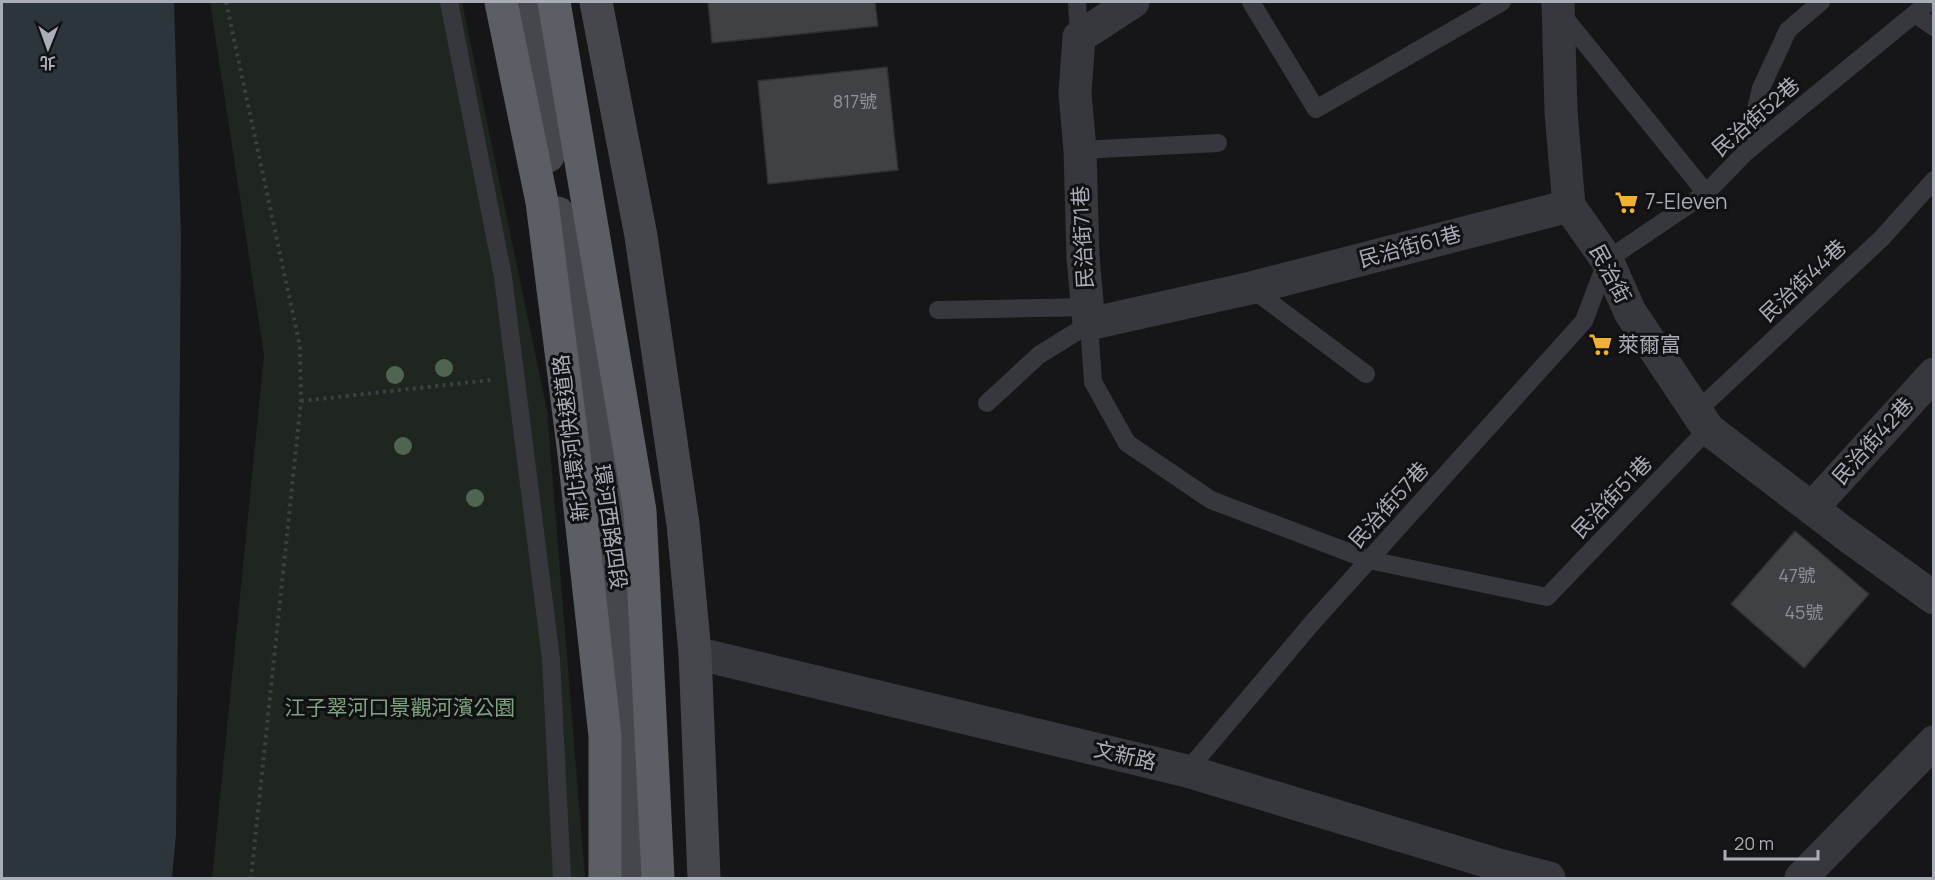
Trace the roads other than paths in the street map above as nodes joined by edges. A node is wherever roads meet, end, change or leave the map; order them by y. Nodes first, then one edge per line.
1 (449, 2) edge
2 (501, 2) edge
3 (521, 2) edge
4 (554, 2) edge
5 (577, 2) edge
6 (596, 2) edge
7 (1077, 2) edge
8 (1133, 2) edge
9 (1251, 2) edge
10 (1502, 2) edge
11 (1821, 2) edge
12 (1929, 2) edge
13 (1558, 5) edge
14 (1915, 14) junction
15 (1934, 27) edge
16 (1078, 37) junction
17 (1218, 143) dead end
18 (1080, 150) junction
19 (1746, 152) junction
20 (1934, 180) edge
21 (1706, 193) junction
22 (1569, 206) junction
23 (1607, 260) junction
24 (1251, 288) junction
25 (938, 310) dead end
26 (1088, 315) junction
27 (613, 353) junction
28 (1366, 374) dead end
29 (1934, 374) edge
30 (987, 404) dead end
31 (1703, 420) junction
32 (1812, 508) junction
33 (1369, 560) junction
34 (1934, 598) edge
35 (695, 653) junction
36 (1934, 742) edge
37 (1187, 771) junction
38 (562, 879) edge
39 (605, 879) edge
40 (635, 879) edge
41 (658, 879) edge
42 (704, 879) edge
43 (1549, 879) edge
44 (1801, 879) edge

1 - 38 lane
2 - 39 highway, 新北環河快速道路
3 - 40 main road, 環河西路四段
4 - 27 highway
5 - 27 highway
6 - 35 main road
7 - 16 lane
8 - 16 street
9 - 10 lane
11 - 19 lane
12 - 14 lane, 民治街52巷
13 - 21 lane
13 - 22 street
14 - 15 lane
14 - 19 lane, 民治街52巷
16 - 18 street, 民治街71巷
17 - 18 lane
18 - 26 street, 民治街71巷
19 - 21 lane, 民治街52巷
20 - 31 lane, 民治街44巷
21 - 23 lane, 民治街52巷
22 - 23 street, 民治街
22 - 24 street, 民治街61巷
23 - 31 street, 民治街
23 - 33 lane, 民治街57巷
24 - 26 street, 民治街61巷
24 - 28 lane
25 - 26 lane
26 - 30 lane, 民治街61巷
26 - 33 lane
27 - 41 highway
29 - 32 street, 民治街42巷
31 - 32 street, 民治街
31 - 33 lane, 民治街51巷
32 - 34 street, 民治街
33 - 37 lane, 民治街57巷
35 - 37 street, 文新路
35 - 42 main road
36 - 44 street
37 - 43 street, 文新路

